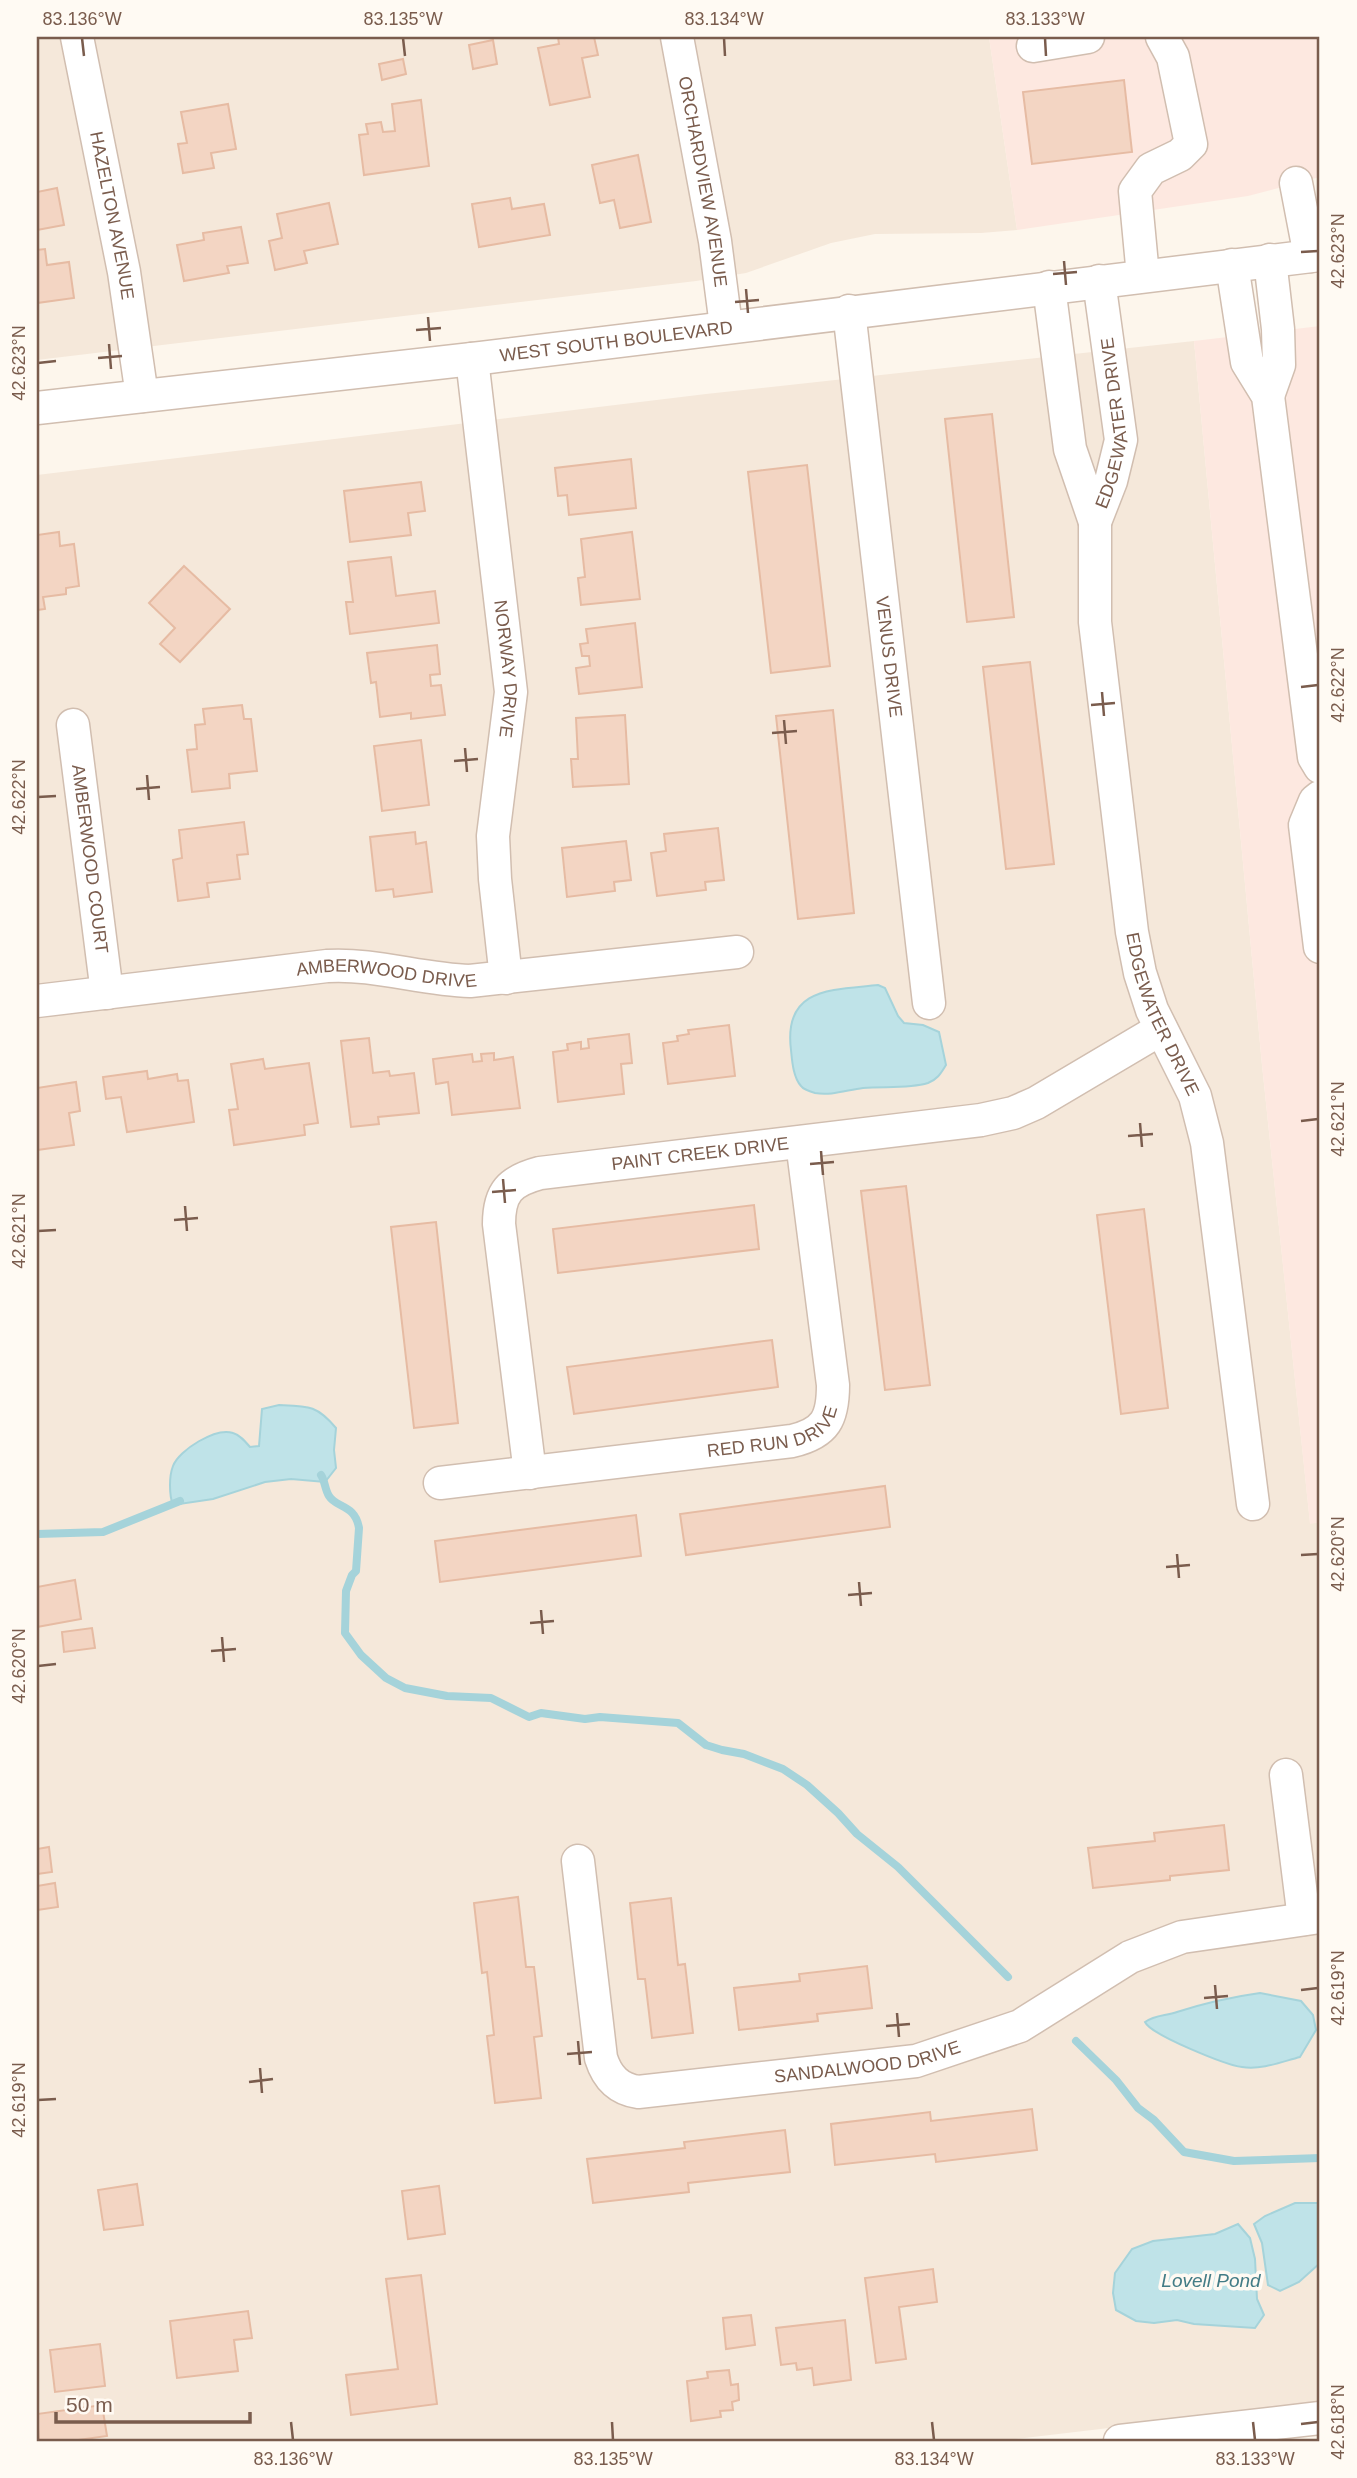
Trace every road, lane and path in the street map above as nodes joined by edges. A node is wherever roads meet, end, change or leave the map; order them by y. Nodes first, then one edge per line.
1 (77, 37) edge
2 (677, 37) edge
3 (1088, 37) edge
4 (1162, 37) edge
5 (1033, 46) dead end
6 (1296, 183) dead end
7 (1315, 255) edge
8 (1270, 260) junction
9 (1233, 265) junction
10 (1143, 276) junction
11 (1099, 281) junction
12 (1049, 287) junction
13 (849, 311) junction
14 (726, 326) junction
15 (472, 359) junction
16 (142, 396) junction
17 (1268, 396) junction
18 (37, 408) edge
19 (1095, 522) junction
20 (73, 725) dead end
21 (1320, 767) edge
22 (1320, 797) edge
23 (1320, 947) edge
24 (737, 952) dead end
25 (506, 978) junction
26 (107, 993) junction
27 (37, 1001) edge
28 (929, 1003) dead end
29 (1161, 1029) junction
30 (802, 1143) junction
31 (530, 1472) junction
32 (440, 1483) dead end
33 (1253, 1504) dead end
34 (1286, 1774) dead end
35 (578, 1861) dead end
36 (1312, 1918) edge
37 (1320, 2418) edge
38 (1120, 2441) edge

1 - 16 street, HAZELTON AVENUE
2 - 14 street, ORCHARDVIEW AVENUE
3 - 5 street
4 - 10 street
6 - 7 street
7 - 8 street, WEST SOUTH BOULEVARD
8 - 9 street, WEST SOUTH BOULEVARD
8 - 17 street
9 - 10 street, WEST SOUTH BOULEVARD
9 - 17 street
10 - 11 street, WEST SOUTH BOULEVARD
11 - 12 street, WEST SOUTH BOULEVARD
11 - 19 street, EDGEWATER DRIVE
12 - 13 street, WEST SOUTH BOULEVARD
12 - 19 street, EDGEWATER DRIVE
13 - 14 street, WEST SOUTH BOULEVARD
13 - 28 street, VENUS DRIVE
14 - 15 street, WEST SOUTH BOULEVARD
15 - 16 street, WEST SOUTH BOULEVARD
15 - 25 street, NORWAY DRIVE
16 - 18 street, WEST SOUTH BOULEVARD
17 - 21 street
19 - 29 street, EDGEWATER DRIVE
20 - 26 street, AMBERWOOD COURT
22 - 23 street
24 - 25 street, AMBERWOOD DRIVE
25 - 26 street, AMBERWOOD DRIVE
26 - 27 street, AMBERWOOD DRIVE
29 - 30 street, PAINT CREEK DRIVE
29 - 33 street, EDGEWATER DRIVE
30 - 31 street, RED RUN DRIVE
30 - 31 street, PAINT CREEK DRIVE
31 - 32 street, RED RUN DRIVE
34 - 36 street
35 - 36 street, SANDALWOOD DRIVE
37 - 38 street

